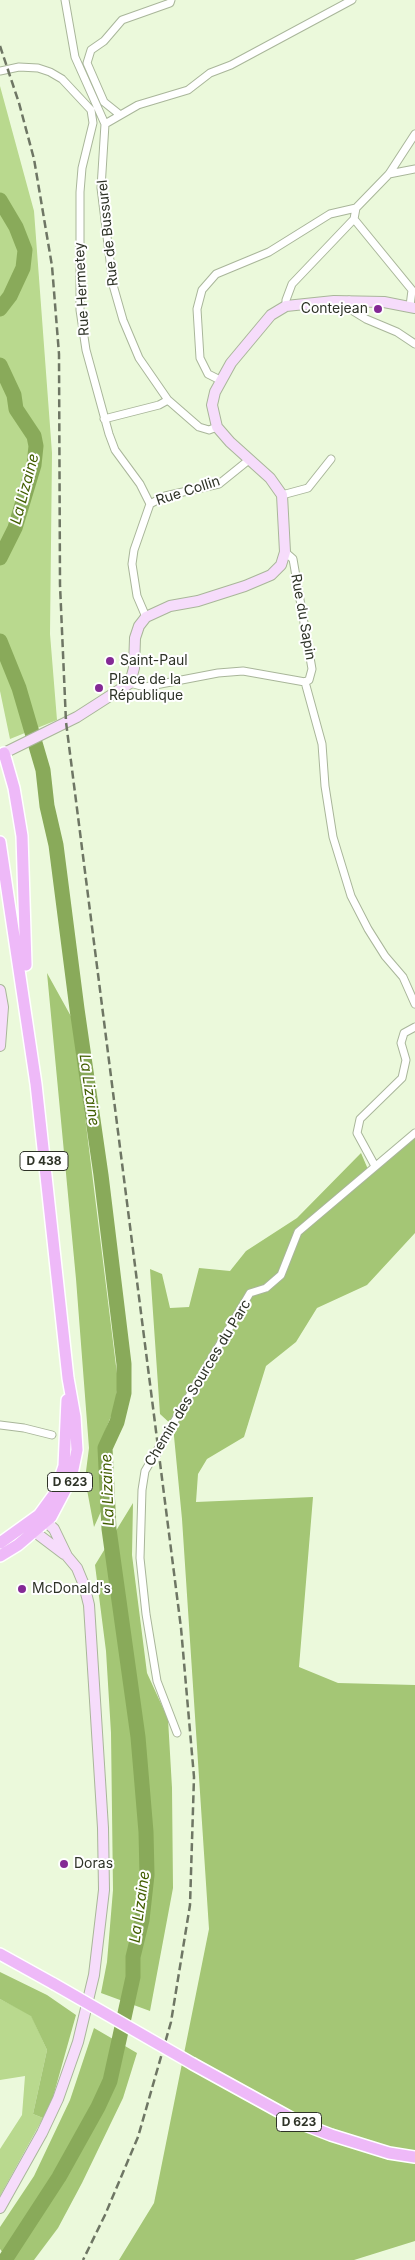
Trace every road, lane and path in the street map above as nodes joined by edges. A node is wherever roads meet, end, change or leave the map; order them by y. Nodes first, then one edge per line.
1 (65, 0) edge
2 (171, 0) edge
3 (352, 0) edge
4 (0, 72) edge
5 (119, 114) junction
6 (105, 124) junction
7 (415, 134) edge
8 (415, 169) edge
9 (389, 174) junction
10 (356, 208) junction
11 (354, 218) junction
12 (349, 300) junction
13 (286, 306) junction
14 (413, 307) edge
15 (415, 344) edge
16 (220, 380) junction
17 (168, 400) junction
18 (104, 418) junction
19 (217, 426) junction
20 (250, 459) junction
21 (331, 459) dead end
22 (282, 495) junction
23 (150, 504) junction
24 (285, 552) junction
25 (146, 617) junction
26 (304, 682) junction
27 (130, 683) junction
28 (5, 752) edge
29 (0, 842) edge
30 (0, 990) edge
31 (25, 1000) junction
32 (415, 1004) edge
33 (415, 1028) edge
34 (0, 1046) edge
35 (415, 1133) edge
36 (376, 1166) junction
37 (68, 1378) joint
38 (0, 1425) edge
39 (52, 1435) dead end
40 (43, 1518) junction
41 (32, 1528) junction
42 (0, 1543) edge
43 (0, 1556) edge
44 (67, 1556) junction
45 (177, 1733) dead end
46 (0, 1954) edge
47 (415, 2157) edge
48 (0, 2208) edge

1 - 6 street, Rue de Bussurel
2 - 5 street
3 - 5 street
4 - 18 street, Rue Hermetey
5 - 6 street
6 - 17 street, Rue de Bussurel
7 - 9 street
8 - 9 street
9 - 10 street
10 - 11 street
10 - 16 street
11 - 13 street
11 - 14 street
12 - 13 street
12 - 14 street
12 - 15 street
13 - 16 street
16 - 19 street
17 - 18 street
17 - 19 street, Rue de Bussurel
18 - 23 street, Rue Hermetey
19 - 20 street
20 - 22 street
20 - 23 street, Rue Collin
21 - 22 street
22 - 24 street
23 - 25 street
24 - 25 street
24 - 26 street, Rue du Sapin
25 - 27 street
26 - 27 street
26 - 32 street
27 - 28 street
28 - 31 main road
29 - 31 main road, D 438
30 - 34 street
31 - 37 main road, D 438
33 - 36 street
35 - 36 street, Chemin des Sources du Parc
36 - 45 street, Chemin des Sources du Parc
37 - 40 main road, D 623
38 - 39 street
40 - 41 main road, D 623
40 - 44 street
41 - 42 main road, D 623
41 - 43 main road, D 623
41 - 44 street
44 - 48 street
46 - 47 main road, D 623, bridge

